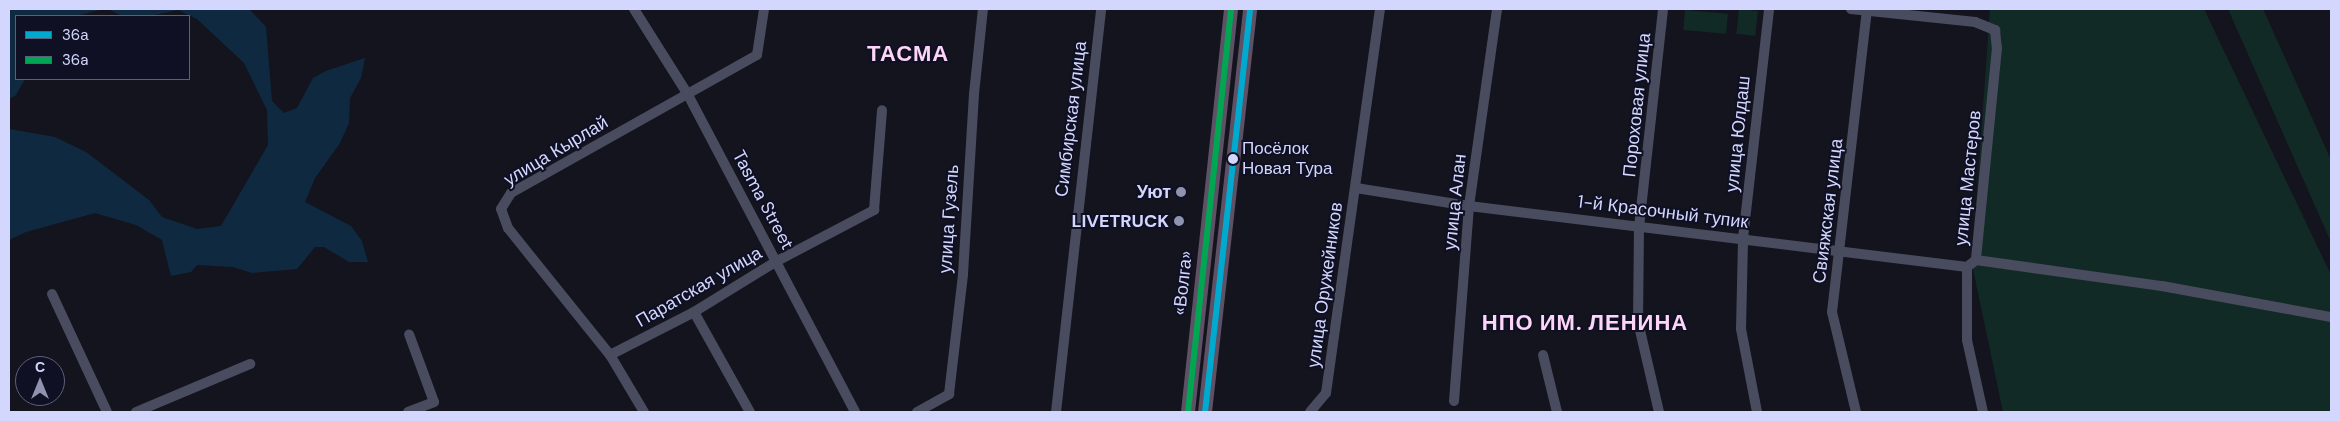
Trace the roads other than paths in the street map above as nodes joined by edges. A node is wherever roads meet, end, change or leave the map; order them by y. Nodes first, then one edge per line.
1 (634, 9) edge
2 (764, 9) edge
3 (983, 9) edge
4 (1101, 9) edge
5 (1231, 9) edge
6 (1250, 9) edge
7 (1380, 9) edge
8 (1497, 9) edge
9 (1663, 9) edge
10 (1769, 9) edge
11 (1851, 9) edge
12 (1867, 10) junction
13 (687, 93) junction
14 (882, 110) dead end
15 (1356, 188) junction
16 (1469, 206) junction
17 (1639, 227) junction
18 (1743, 238) junction
19 (1840, 250) junction
20 (1976, 260) junction
21 (777, 261) junction
22 (1967, 267) junction
23 (52, 294) dead end
24 (694, 312) junction
25 (2331, 317) edge
26 (409, 334) dead end
27 (610, 355) junction
28 (1544, 355) dead end
29 (250, 364) dead end
30 (1454, 400) dead end
31 (107, 412) edge
32 (136, 412) edge
33 (408, 412) edge
34 (644, 412) edge
35 (750, 412) edge
36 (855, 412) edge
37 (917, 412) edge
38 (1056, 412) edge
39 (1188, 412) edge
40 (1206, 412) edge
41 (1310, 412) edge
42 (1557, 412) edge
43 (1659, 412) edge
44 (1758, 412) edge
45 (1856, 412) edge
46 (1983, 412) edge

1 - 13 street, Tasma Street
2 - 13 street, улица Кырлай
3 - 37 street, улица Гузель
4 - 38 street, Симбирская улица
5 - 39 highway, «Волга»
6 - 40 highway, «Волга»
7 - 15 street, улица Оружейников
8 - 16 street, улица Алан
9 - 17 street, Пороховая улица
10 - 18 street, улица Юлдаш
11 - 12 street
12 - 19 street, Свияжская улица
12 - 20 street, улица Мастеров
13 - 21 street, Tasma Street
13 - 27 street, улица Кырлай
14 - 21 street, Паратская улица
15 - 16 street, 1-й Красочный тупик
15 - 41 street, улица Оружейников
16 - 17 street, 1-й Красочный тупик
16 - 30 street, улица Алан
17 - 18 street, 1-й Красочный тупик
17 - 43 street, Пороховая улица
18 - 19 street, 1-й Красочный тупик
18 - 44 street, улица Юлдаш
19 - 22 street, 1-й Красочный тупик
19 - 45 street, Свияжская улица
20 - 22 street, улица Мастеров
20 - 25 street
21 - 24 street, Паратская улица
21 - 36 street, Tasma Street
22 - 46 street, улица Мастеров
23 - 31 street
24 - 27 street, Паратская улица
24 - 35 street
26 - 33 street
27 - 34 street, улица Кырлай
28 - 42 street
29 - 32 street

